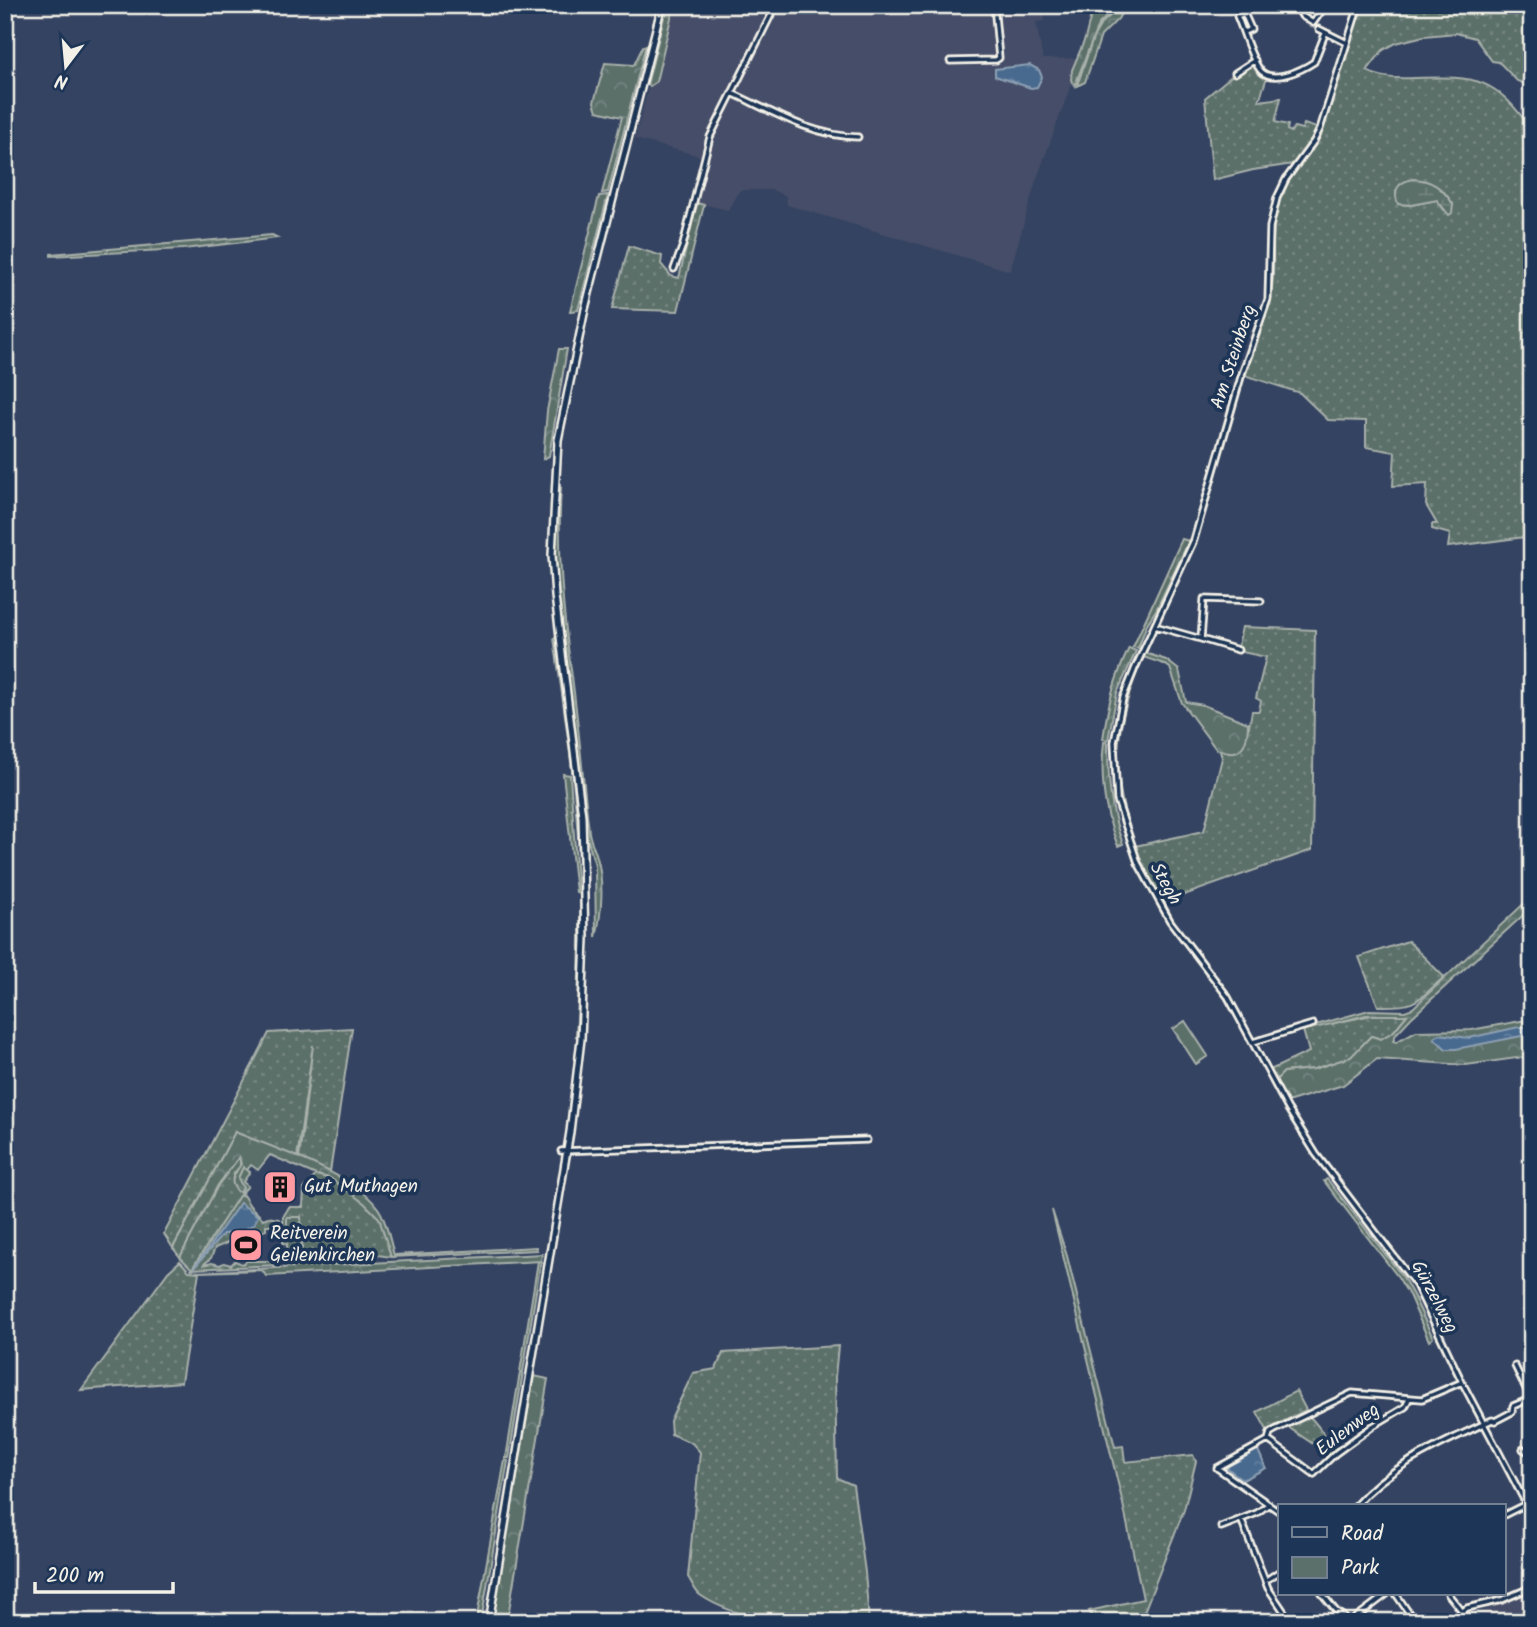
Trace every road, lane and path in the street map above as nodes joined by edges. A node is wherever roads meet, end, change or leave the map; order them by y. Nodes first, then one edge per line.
1 (662, 5) edge
2 (776, 5) edge
3 (994, 5) edge
4 (1296, 5) edge
5 (1326, 5) edge
6 (1359, 5) edge
7 (1319, 29) dead end
8 (1244, 32) junction
9 (1325, 34) junction
10 (1347, 43) junction
11 (1255, 60) junction
12 (950, 61) dead end
13 (1234, 73) dead end
14 (732, 93) junction
15 (858, 138) dead end
16 (674, 269) dead end
17 (1261, 601) dead end
18 (1155, 626) junction
19 (1201, 639) junction
20 (1238, 650) dead end
21 (1118, 716) joint
22 (1313, 1024) dead end
23 (1253, 1042) junction
24 (1288, 1109) joint
25 (867, 1140) dead end
26 (564, 1152) junction
27 (1515, 1366) dead end
28 (1462, 1382) junction
29 (1531, 1397) edge
30 (1409, 1399) junction
31 (1484, 1424) junction
32 (1268, 1440) junction
33 (1523, 1449) dead end
34 (1532, 1454) edge
35 (1531, 1498) edge
36 (1525, 1503) junction
37 (1269, 1504) junction
38 (1357, 1504) edge
39 (1278, 1511) edge
40 (1506, 1514) edge
41 (1532, 1514) edge
42 (1241, 1518) junction
43 (1222, 1527) dead end
44 (1278, 1572) edge
45 (1265, 1581) junction
46 (1532, 1587) edge
47 (1324, 1596) edge
48 (1384, 1596) edge
49 (1397, 1596) edge
50 (1450, 1596) edge
51 (1462, 1611) junction
52 (489, 1622) edge
53 (1291, 1622) edge
54 (1350, 1622) edge
55 (1415, 1622) edge
56 (1449, 1622) edge
57 (1471, 1622) edge

1 - 26 main road
2 - 14 street
3 - 12 street
4 - 5 street
6 - 10 street, Am Steinberg
7 - 9 street
8 - 8 street
8 - 11 street
9 - 10 street
9 - 11 street
10 - 18 street, Am Steinberg
11 - 13 street
14 - 15 street
14 - 16 street
17 - 19 street
18 - 19 street
18 - 21 street, Am Steinberg
19 - 20 street
21 - 23 street, Stegh
22 - 23 street
23 - 24 street, Stegh
24 - 28 street, Gürzelweg
25 - 26 street
26 - 52 main road
27 - 29 street
28 - 30 street
28 - 31 street, Gürzelweg
29 - 31 street
30 - 32 street
30 - 32 street, Eulenweg
31 - 36 street, Gürzelweg
31 - 38 street
32 - 37 street
33 - 34 street
35 - 36 street
36 - 40 street
36 - 41 street, Gürzelweg
37 - 39 street
37 - 42 street
42 - 43 street
42 - 45 street
44 - 45 street
45 - 53 street
46 - 51 street
47 - 54 street
48 - 54 street
49 - 55 street
50 - 51 street
51 - 56 street
51 - 57 street

